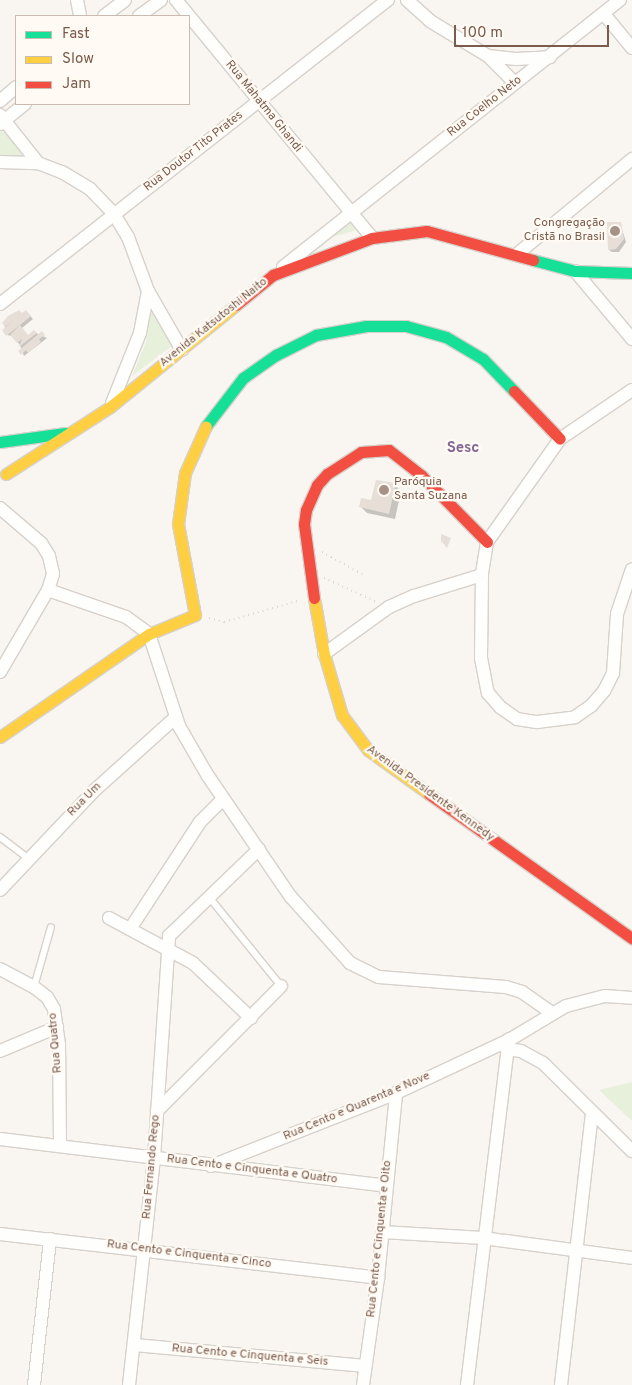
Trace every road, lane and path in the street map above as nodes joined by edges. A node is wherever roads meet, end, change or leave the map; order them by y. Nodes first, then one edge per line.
1 (78, 0) edge
2 (125, 0) edge
3 (161, 0) edge
4 (176, 0) edge
5 (388, 0) edge
6 (407, 0) edge
7 (620, 0) edge
8 (604, 14) junction
9 (80, 15) edge
10 (105, 15) edge
11 (140, 15) edge
12 (188, 15) edge
13 (190, 17) edge
14 (632, 48) edge
15 (488, 56) junction
16 (550, 57) junction
17 (515, 83) junction
18 (15, 88) edge
19 (0, 101) edge
20 (258, 102) junction
21 (24, 105) edge
22 (1, 120) edge
23 (632, 159) edge
24 (0, 162) edge
25 (38, 163) junction
26 (350, 213) junction
27 (114, 214) junction
28 (372, 238) junction
29 (516, 255) junction
30 (575, 271) junction
31 (632, 273) edge
32 (273, 275) junction
33 (148, 291) junction
34 (0, 304) edge
35 (632, 339) edge
36 (182, 350) junction
37 (632, 390) edge
38 (110, 407) junction
39 (73, 432) junction
40 (560, 439) junction
41 (0, 444) edge
42 (3, 475) edge
43 (0, 508) edge
44 (487, 542) junction
45 (313, 547) dead end
46 (632, 569) edge
47 (364, 574) dead end
48 (318, 575) dead end
49 (482, 575) junction
50 (48, 590) junction
51 (312, 597) junction
52 (381, 603) dead end
53 (195, 615) junction
54 (150, 634) junction
55 (324, 654) junction
56 (0, 672) edge
57 (176, 717) junction
58 (0, 737) edge
59 (223, 799) junction
60 (0, 837) edge
61 (259, 849) junction
62 (28, 858) junction
63 (0, 890) edge
64 (208, 896) junction
65 (109, 918) dead end
66 (50, 927) dead end
67 (130, 929) junction
68 (632, 938) edge
69 (166, 948) junction
70 (0, 969) edge
71 (281, 986) joint
72 (34, 987) junction
73 (632, 990) edge
74 (605, 996) junction
75 (632, 998) edge
76 (552, 1013) junction
77 (251, 1018) junction
78 (57, 1026) junction
79 (508, 1044) junction
80 (0, 1051) edge
81 (396, 1093) junction
82 (157, 1111) junction
83 (592, 1114) junction
84 (0, 1139) edge
85 (60, 1146) junction
86 (632, 1151) edge
87 (154, 1158) junction
88 (211, 1166) junction
89 (386, 1186) junction
90 (382, 1232) junction
91 (0, 1234) edge
92 (483, 1238) junction
93 (50, 1239) junction
94 (145, 1250) junction
95 (575, 1250) junction
96 (632, 1258) edge
97 (378, 1278) junction
98 (135, 1346) junction
99 (365, 1366) junction
100 (34, 1385) edge
101 (129, 1385) edge
102 (363, 1385) edge
103 (467, 1385) edge
104 (561, 1385) edge

1 - 9 street
2 - 10 street
3 - 11 street
4 - 12 street, Rua Mahatma Ghandi
5 - 20 street, Rua Doutor Tito Prates
6 - 15 street
7 - 8 street, Rua Coelho Neto
8 - 14 street
8 - 16 street, Rua Coelho Neto
13 - 20 street, Rua Mahatma Ghandi
15 - 16 street
15 - 17 street
16 - 17 street, Rua Coelho Neto
17 - 26 street, Rua Coelho Neto
18 - 19 street
20 - 26 street, Rua Mahatma Ghandi
20 - 27 street, Rua Doutor Tito Prates
21 - 22 street
22 - 25 street
23 - 29 street
24 - 25 street
25 - 27 street
26 - 28 street, Rua Mahatma Ghandi
26 - 32 street, Rua Coelho Neto
27 - 33 street
27 - 34 street, Rua Doutor Tito Prates
28 - 29 street, Avenida Katsutoshi Naito
28 - 32 street, Avenida Katsutoshi Naito
29 - 30 street, Avenida Katsutoshi Naito
30 - 31 street, Avenida Katsutoshi Naito
30 - 35 street
32 - 36 street, Avenida Katsutoshi Naito
33 - 36 street
33 - 38 street
36 - 38 street, Avenida Katsutoshi Naito
37 - 40 street
38 - 39 street, Avenida Katsutoshi Naito
39 - 41 street
39 - 42 street, Avenida Katsutoshi Naito
40 - 44 street
40 - 53 street
41 - 42 street
43 - 50 street
44 - 49 street
44 - 51 street, Avenida Presidente Kennedy
45 - 47 path
46 - 49 street
48 - 52 path
49 - 55 street
50 - 54 street
50 - 56 street
51 - 53 path
51 - 55 street, Avenida Presidente Kennedy
53 - 54 street
54 - 57 street
54 - 58 street
55 - 68 street, Avenida Presidente Kennedy
57 - 59 street
57 - 62 street, Rua Um
59 - 61 street
59 - 67 street
60 - 62 lane
61 - 64 street
61 - 76 street
62 - 63 street, Rua Um
64 - 69 street
64 - 71 lane
65 - 67 street
66 - 72 lane
67 - 69 street
69 - 77 street
69 - 82 street, Rua Fernando Rego
70 - 72 street, Rua Quatro
71 - 77 street
72 - 78 street, Rua Quatro
73 - 74 street, Rua Cento e Quarenta e Nove
74 - 75 street
74 - 76 street, Rua Cento e Quarenta e Nove
76 - 79 street, Rua Cento e Quarenta e Nove
77 - 82 street
78 - 80 street
78 - 85 street, Rua Quatro
79 - 81 street, Rua Cento e Quarenta e Nove
79 - 83 street
79 - 92 street
81 - 88 street, Rua Cento e Quarenta e Nove
81 - 89 street, Rua Cento e Cinquenta e Oito
82 - 87 street, Rua Fernando Rego
83 - 86 street
83 - 95 street
84 - 85 street, Rua Cento e Cinquenta e Quatro
85 - 87 street, Rua Cento e Cinquenta e Quatro
87 - 88 street, Rua Cento e Cinquenta e Quatro
87 - 94 street, Rua Fernando Rego
88 - 89 street, Rua Cento e Cinquenta e Quatro
89 - 90 street, Rua Cento e Cinquenta e Oito
90 - 92 street
90 - 97 street, Rua Cento e Cinquenta e Oito
91 - 93 street, Rua Cento e Cinquenta e Cinco
92 - 95 street
92 - 103 street
93 - 94 street, Rua Cento e Cinquenta e Cinco
93 - 100 street
94 - 97 street, Rua Cento e Cinquenta e Cinco
94 - 98 street, Rua Fernando Rego
95 - 96 street
95 - 104 street
97 - 99 street, Rua Cento e Cinquenta e Oito
98 - 99 street, Rua Cento e Cinquenta e Seis
98 - 101 street, Rua Fernando Rego
99 - 102 street, Rua Cento e Cinquenta e Oito

